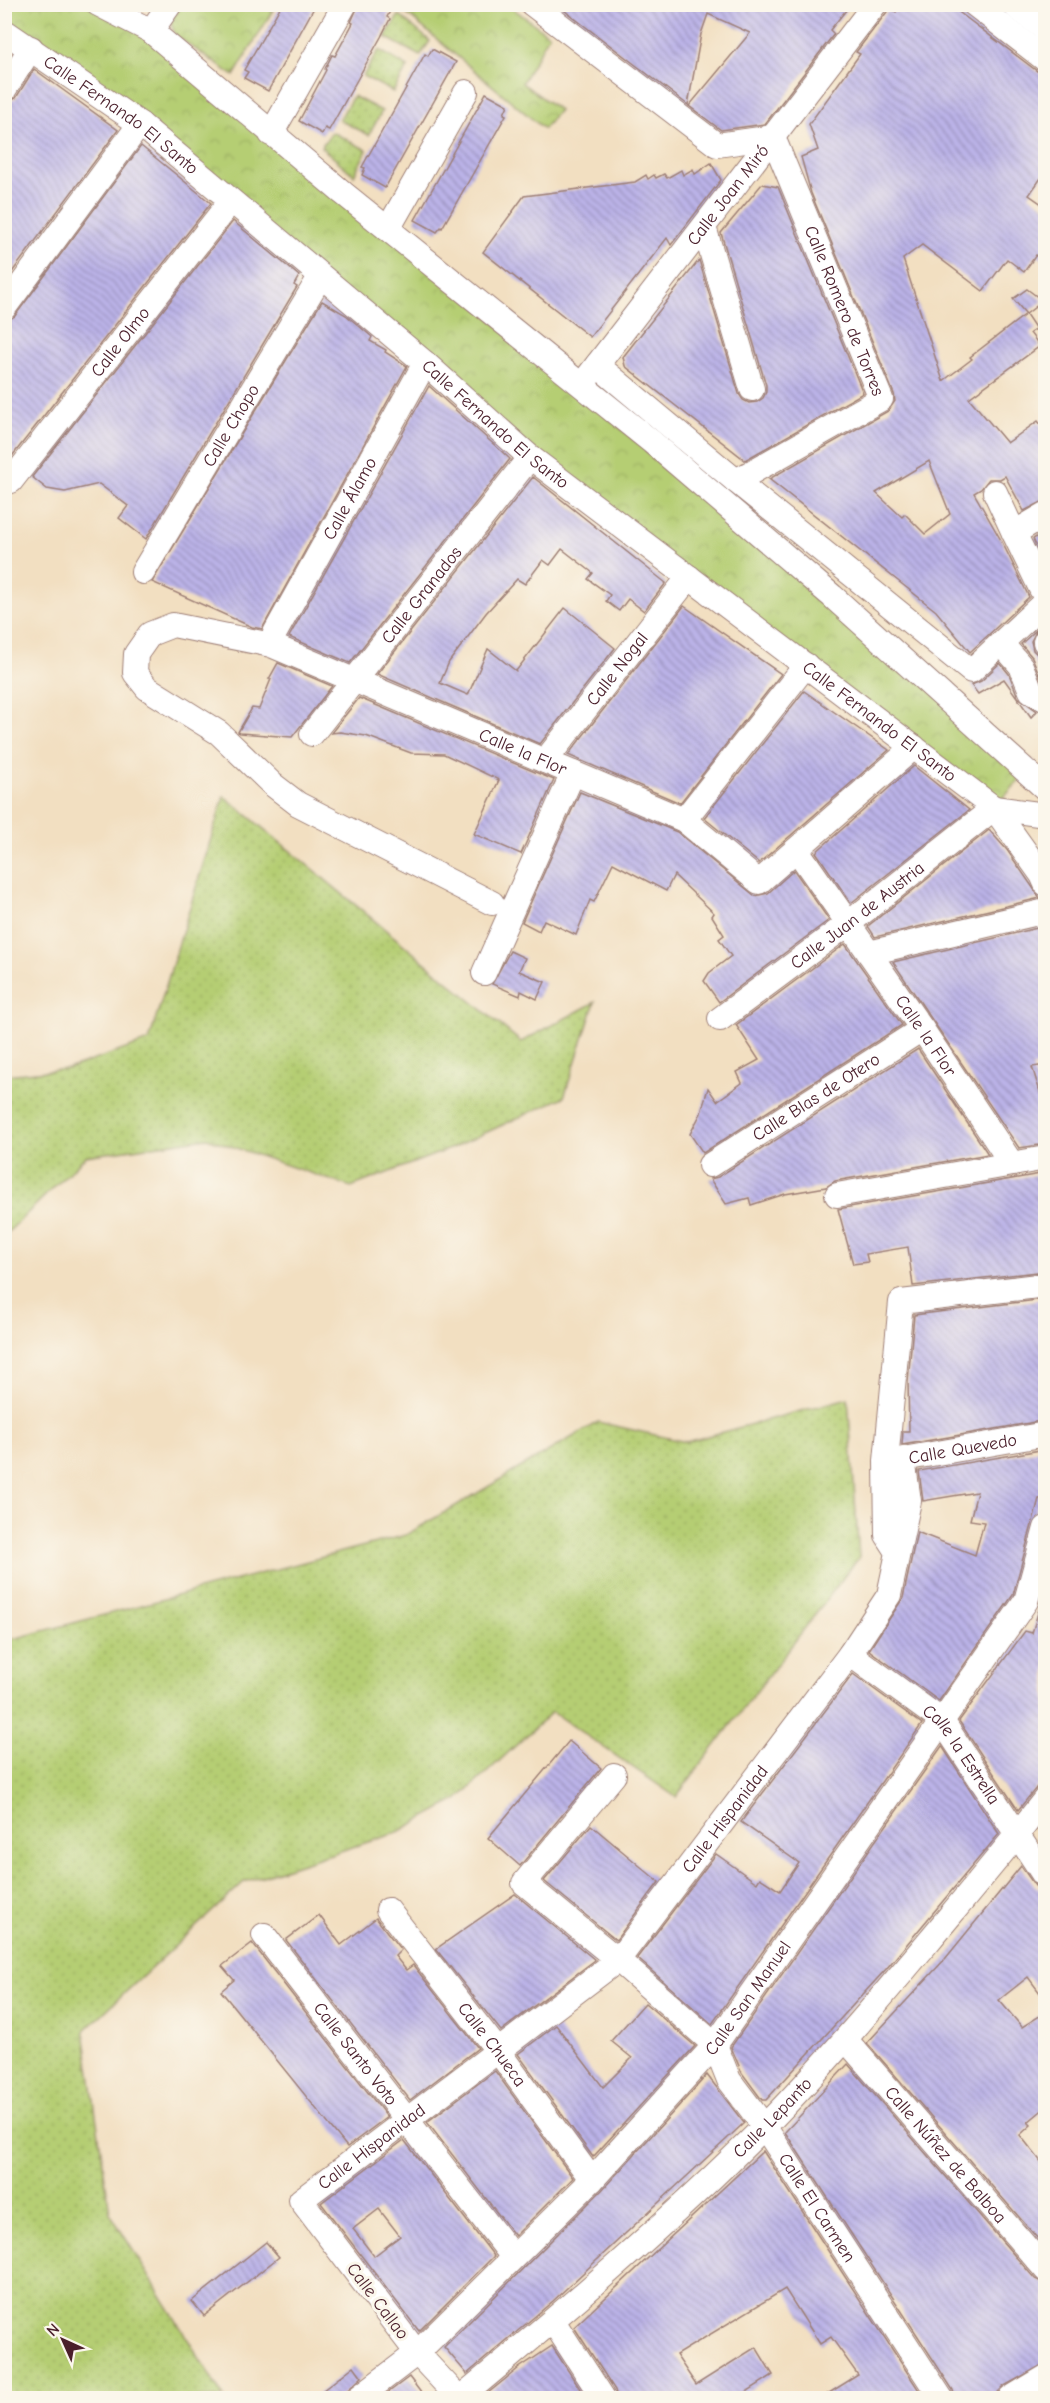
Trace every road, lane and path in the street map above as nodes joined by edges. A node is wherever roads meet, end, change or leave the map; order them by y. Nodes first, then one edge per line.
1 (98, 4) edge
2 (170, 4) edge
3 (345, 4) edge
4 (532, 4) edge
5 (875, 4) edge
6 (974, 4) edge
7 (1013, 12) edge
8 (1046, 26) edge
9 (4, 31) edge
10 (151, 31) junction
11 (32, 48) junction
12 (1046, 60) edge
13 (4, 90) edge
14 (466, 92) dead end
15 (140, 124) junction
16 (271, 134) junction
17 (773, 137) junction
18 (230, 202) junction
19 (704, 227) junction
20 (388, 229) junction
21 (320, 277) junction
22 (4, 308) edge
23 (425, 363) junction
24 (597, 365) junction
25 (582, 385) junction
26 (752, 389) dead end
27 (530, 456) junction
28 (11, 481) dead end
29 (736, 481) junction
30 (995, 492) dead end
31 (1046, 514) edge
32 (1014, 533) junction
33 (143, 572) dead end
34 (689, 577) junction
35 (1046, 600) edge
36 (273, 639) junction
37 (1001, 643) junction
38 (806, 665) junction
39 (354, 681) junction
40 (1046, 700) edge
41 (312, 734) dead end
42 (914, 747) junction
43 (545, 761) junction
44 (573, 773) junction
45 (1046, 789) edge
46 (994, 808) junction
47 (1046, 816) edge
48 (684, 820) junction
49 (797, 850) junction
50 (1046, 884) edge
51 (492, 903) dead end
52 (1046, 911) edge
53 (849, 923) junction
54 (869, 953) junction
55 (484, 973) dead end
56 (720, 1019) dead end
57 (922, 1029) junction
58 (1046, 1158) edge
59 (1012, 1164) junction
60 (710, 1165) dead end
61 (837, 1195) dead end
62 (1046, 1285) edge
63 (1046, 1434) edge
64 (1046, 1528) edge
65 (898, 1552) junction
66 (850, 1654) junction
67 (942, 1721) junction
68 (614, 1775) dead end
69 (1046, 1798) edge
70 (1016, 1836) junction
71 (1046, 1878) edge
72 (388, 1910) dead end
73 (264, 1935) dead end
74 (618, 1960) junction
75 (846, 2040) junction
76 (715, 2045) junction
77 (498, 2051) junction
78 (408, 2118) junction
79 (764, 2126) junction
80 (592, 2180) junction
81 (301, 2200) joint
82 (513, 2257) junction
83 (1046, 2270) edge
84 (554, 2321) junction
85 (417, 2353) junction
86 (1046, 2377) edge
87 (358, 2398) edge
88 (460, 2398) edge
89 (603, 2398) edge
90 (941, 2398) edge
91 (1011, 2398) edge

1 - 10 street
2 - 10 street
3 - 16 street
4 - 17 street
5 - 17 street, Calle Joan Miró
6 - 7 street
7 - 8 main road
7 - 12 street
9 - 11 street, Calle Fernando El Santo
10 - 16 street
11 - 13 street
11 - 15 street, Calle Fernando El Santo
14 - 20 street
15 - 18 street, Calle Fernando El Santo
15 - 22 street
16 - 20 street
17 - 19 street, Calle Joan Miró
17 - 29 street, Calle Romero de Torres
18 - 21 street, Calle Fernando El Santo
18 - 28 street, Calle Olmo
19 - 24 street, Calle Joan Miró
19 - 26 street
20 - 25 street
21 - 23 street, Calle Fernando El Santo
21 - 33 street, Calle Chopo
23 - 27 street, Calle Fernando El Santo
23 - 36 street, Calle Álamo
24 - 25 street, Calle Joan Miró
24 - 29 street
25 - 45 street
27 - 34 street, Calle Fernando El Santo
27 - 39 street, Calle Granados
29 - 37 street
30 - 32 street
31 - 32 street
32 - 35 street
34 - 38 street, Calle Fernando El Santo
34 - 43 street, Calle Nogal
35 - 37 street
36 - 39 street, Calle la Flor
36 - 51 street, Calle la Flor
37 - 40 street
38 - 42 street, Calle Fernando El Santo
38 - 48 street
39 - 41 street, Calle Granados
39 - 43 street, Calle la Flor
42 - 46 street, Calle Fernando El Santo
42 - 49 street
43 - 44 street, Calle la Flor
44 - 48 street, Calle la Flor
44 - 55 street
46 - 47 street, Calle Fernando El Santo
46 - 50 street, Calle Fernando El Santo
46 - 53 street, Calle Juan de Austria
48 - 49 street, Calle la Flor
49 - 53 street, Calle la Flor
52 - 54 street
53 - 54 street, Calle la Flor
53 - 56 street, Calle Juan de Austria
54 - 57 street, Calle la Flor
57 - 59 street, Calle la Flor
57 - 60 street, Calle Blas de Otero
58 - 59 street
59 - 61 street
62 - 65 street
63 - 65 street, Calle Quevedo
64 - 67 street, Calle San Manuel
65 - 66 street, Calle Hispanidad
66 - 67 street, Calle la Estrella
66 - 74 street, Calle Hispanidad
67 - 70 street, Calle la Estrella
67 - 76 street, Calle San Manuel
68 - 74 street, Calle El Carmen
69 - 70 street, Calle Lepanto
70 - 71 street, Calle la Estrella
70 - 75 street, Calle Lepanto
72 - 77 street, Calle Chueca
73 - 78 street, Calle Santo Voto
74 - 76 street, Calle El Carmen
74 - 77 street, Calle Hispanidad
75 - 79 street, Calle Lepanto
75 - 83 street, Calle Núñez de Balboa
76 - 79 street, Calle El Carmen
76 - 80 street, Calle San Manuel
77 - 78 street, Calle Hispanidad
77 - 80 street, Calle Chueca
78 - 81 street, Calle Hispanidad
78 - 82 street, Calle Santo Voto
79 - 84 street, Calle Lepanto
79 - 90 street, Calle El Carmen
80 - 82 street, Calle San Manuel
81 - 85 street, Calle Callao
82 - 85 street, Calle San Manuel
84 - 88 street, Calle Lepanto
84 - 89 street
85 - 87 street, Calle San Manuel
85 - 88 street, Calle Callao
86 - 91 street

